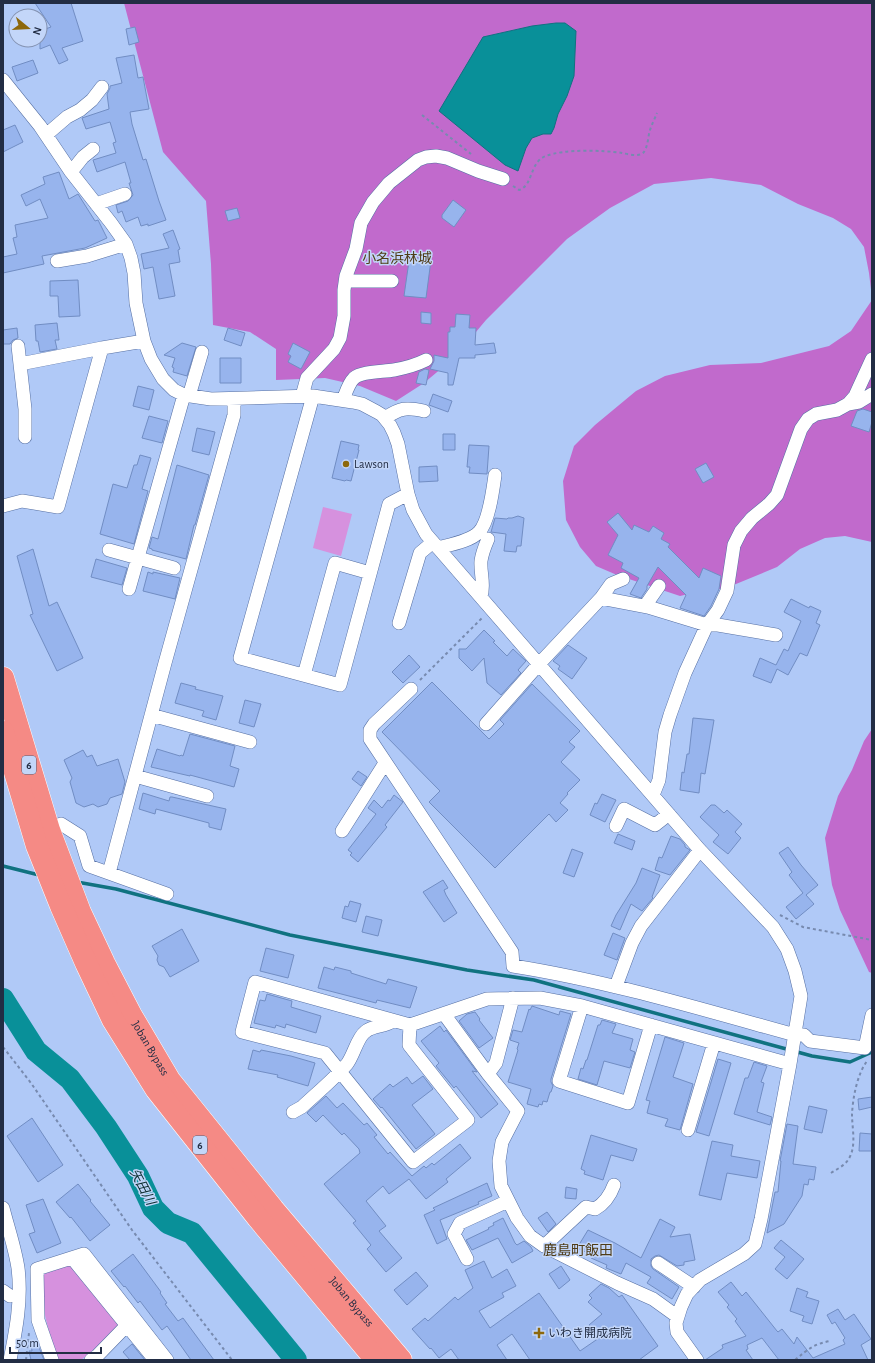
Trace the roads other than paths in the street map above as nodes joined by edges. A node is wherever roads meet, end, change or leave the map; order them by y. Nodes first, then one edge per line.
1 (3, 80) edge
2 (102, 87) dead end
3 (46, 135) junction
4 (93, 149) dead end
5 (71, 172) junction
6 (503, 179) road end
7 (125, 194) dead end
8 (96, 204) junction
9 (126, 244) junction
10 (57, 261) dead end
11 (346, 281) junction
12 (392, 282) dead end
13 (144, 341) junction
14 (18, 346) dead end
15 (102, 348) junction
16 (202, 352) dead end
17 (872, 359) edge
18 (426, 360) dead end
19 (20, 364) junction
20 (872, 394) edge
21 (187, 395) junction
22 (307, 396) junction
23 (234, 398) junction
24 (343, 400) junction
25 (848, 404) junction
26 (424, 411) dead end
27 (385, 418) junction
28 (25, 437) dead end
29 (494, 475) dead end
30 (408, 494) junction
31 (3, 506) edge
32 (488, 539) dead end
33 (436, 545) junction
34 (110, 550) dead end
35 (139, 558) junction
36 (174, 568) dead end
37 (370, 573) junction
38 (623, 579) dead end
39 (659, 586) dead end
40 (129, 589) dead end
41 (481, 596) junction
42 (601, 598) junction
43 (645, 606) junction
44 (399, 623) dead end
45 (707, 625) junction
46 (776, 635) dead end
47 (539, 664) junction
48 (304, 676) junction
49 (3, 678) edge
50 (411, 689) road end
51 (151, 715) junction
52 (486, 724) dead end
53 (3, 732) edge
54 (250, 742) dead end
55 (385, 763) junction
56 (135, 776) junction
57 (652, 795) junction
58 (207, 796) dead end
59 (669, 814) junction
60 (616, 826) dead end
61 (342, 831) dead end
62 (48, 843) junction
63 (700, 850) junction
64 (109, 873) junction
65 (167, 894) dead end
66 (70, 909) junction
67 (616, 986) junction
68 (513, 998) junction
69 (582, 1006) junction
70 (444, 1014) junction
71 (872, 1014) edge
72 (393, 1021) junction
73 (410, 1025) junction
74 (651, 1025) junction
75 (795, 1035) junction
76 (714, 1043) junction
77 (870, 1054) edge
78 (790, 1064) junction
79 (340, 1071) junction
80 (488, 1074) junction
81 (293, 1112) dead end
82 (688, 1130) dead end
83 (614, 1185) dead end
84 (508, 1201) junction
85 (3, 1208) edge
86 (6, 1230) edge
87 (544, 1246) junction
88 (467, 1259) dead end
89 (658, 1262) dead end
90 (694, 1287) junction
91 (678, 1316) junction
92 (131, 1322) junction
93 (10, 1360) edge
94 (52, 1360) edge
95 (91, 1360) edge
96 (155, 1360) edge
97 (167, 1360) edge
98 (376, 1360) edge
99 (401, 1360) edge
100 (697, 1360) edge

1 - 3 street
2 - 3 street
3 - 5 street
4 - 5 street
5 - 8 street
6 - 11 street
7 - 8 street
8 - 9 street
9 - 10 street
9 - 13 street
11 - 12 street
11 - 22 street
13 - 15 street
13 - 21 street
14 - 19 street
15 - 19 street
15 - 31 street
16 - 21 street
17 - 25 street
18 - 24 street
19 - 28 street
20 - 25 street
21 - 23 street
21 - 35 street
22 - 23 street
22 - 24 street
22 - 48 street
23 - 51 street
24 - 27 street
25 - 45 street
26 - 27 street
27 - 30 street
29 - 33 street
30 - 33 street
30 - 37 street
32 - 41 street
33 - 41 street
33 - 44 street
34 - 35 street
35 - 36 street
35 - 40 street
37 - 48 street
37 - 48 street
38 - 42 street
39 - 43 street
41 - 47 street
42 - 43 street
42 - 47 street
43 - 45 street
45 - 46 street
45 - 57 street
47 - 52 street
47 - 57 street
49 - 62 highway, Joban Bypass / 6
50 - 55 street
51 - 54 street
51 - 56 street
53 - 62 highway, Joban Bypass / 6
55 - 61 street
55 - 67 street
56 - 58 street
56 - 64 street
57 - 59 street
59 - 60 street
59 - 63 street
62 - 64 street
62 - 66 highway, Joban Bypass / 6
63 - 67 street
63 - 75 street
64 - 65 street
66 - 98 highway, Joban Bypass / 6
66 - 99 highway, Joban Bypass / 6
67 - 75 street
68 - 69 street
68 - 70 street
68 - 80 street
69 - 74 street
69 - 74 street
70 - 73 street
70 - 80 street
71 - 77 street
72 - 73 street
72 - 79 street
72 - 79 street
73 - 79 street
74 - 76 street
75 - 77 street
75 - 78 street
76 - 78 street
76 - 82 street
78 - 90 street
79 - 81 street
80 - 84 street
83 - 87 street
84 - 87 street
84 - 88 street
85 - 86 street
86 - 93 street
87 - 91 street
89 - 90 street
90 - 91 street
91 - 100 street
92 - 94 street
92 - 95 street
92 - 96 street
92 - 97 street

